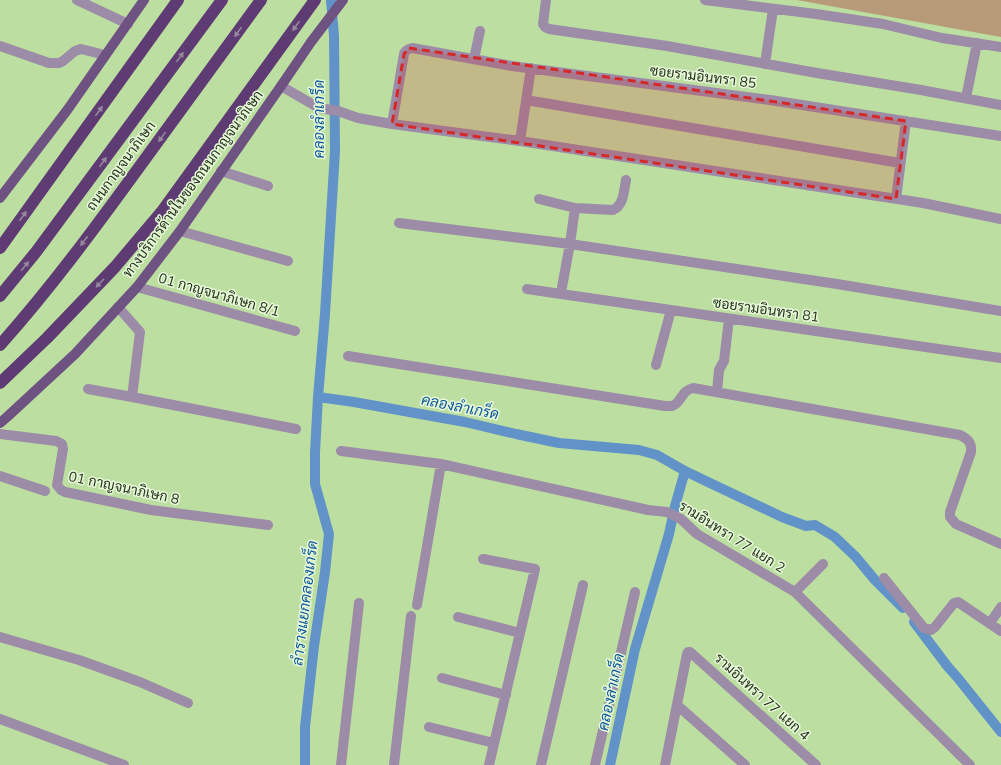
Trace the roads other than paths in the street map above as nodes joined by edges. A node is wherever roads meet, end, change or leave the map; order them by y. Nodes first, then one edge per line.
1 (77, 0) edge
2 (144, 0) edge
3 (178, 0) edge
4 (222, 0) edge
5 (261, 0) edge
6 (315, 0) edge
7 (343, 0) edge
8 (546, 0) edge
9 (705, 0) edge
10 (773, 9) junction
11 (128, 24) junction
12 (480, 31) dead end
13 (977, 43) junction
14 (0, 46) edge
15 (1001, 47) edge
16 (106, 55) junction
17 (474, 59) junction
18 (765, 64) junction
19 (530, 68) junction
20 (281, 86) junction
21 (966, 98) junction
22 (526, 100) junction
23 (1001, 105) edge
24 (906, 121) junction
25 (392, 124) junction
26 (1001, 136) edge
27 (520, 141) junction
28 (900, 163) junction
29 (221, 171) junction
30 (626, 180) dead end
31 (268, 186) dead end
32 (0, 198) edge
33 (539, 199) dead end
34 (896, 200) junction
35 (575, 208) junction
36 (1001, 219) edge
37 (399, 223) dead end
38 (180, 231) junction
39 (570, 244) junction
40 (0, 248) edge
41 (288, 261) dead end
42 (136, 287) junction
43 (562, 287) dead end
44 (527, 290) dead end
45 (0, 296) edge
46 (118, 307) junction
47 (671, 310) junction
48 (1001, 311) edge
49 (729, 319) junction
50 (295, 331) dead end
51 (0, 345) edge
52 (348, 356) dead end
53 (1001, 358) edge
54 (656, 365) dead end
55 (0, 384) edge
56 (88, 389) dead end
57 (717, 392) junction
58 (132, 397) junction
59 (0, 423) edge
60 (296, 429) dead end
61 (0, 434) edge
62 (341, 451) dead end
63 (442, 464) junction
64 (0, 476) edge
65 (45, 491) dead end
66 (268, 525) dead end
67 (1001, 544) edge
68 (483, 559) dead end
69 (823, 564) dead end
70 (884, 578) dead end
71 (583, 585) dead end
72 (635, 592) dead end
73 (795, 592) junction
74 (359, 603) dead end
75 (417, 605) dead end
76 (1001, 607) edge
77 (411, 616) dead end
78 (458, 617) dead end
79 (990, 623) junction
80 (1001, 631) edge
81 (520, 633) junction
82 (0, 637) edge
83 (442, 678) dead end
84 (506, 695) junction
85 (188, 703) dead end
86 (677, 705) junction
87 (0, 719) edge
88 (429, 727) dead end
89 (494, 743) junction
90 (124, 765) edge
91 (341, 765) edge
92 (394, 765) edge
93 (489, 765) edge
94 (541, 765) edge
95 (595, 765) edge
96 (665, 765) edge
97 (745, 765) edge
98 (816, 765) edge
99 (970, 765) edge

1 - 11 street
2 - 11 main road
40 -> 3 highway
45 -> 4 highway, ถนนกาญจนาภิเษก
5 -> 51 highway, ถนนกาญจนาภิเษก
6 -> 55 highway
7 - 20 main road, ทางบริการด้านในของถนนกาญจนาภิเษก
8 - 18 street
9 - 10 street
10 - 13 street
10 - 18 street
11 - 16 main road
12 - 17 street
13 - 15 street
13 - 21 street
14 - 16 street
16 - 32 main road
17 - 19 street, ซอยรามอินทรา 85
17 - 25 street, ซอยรามอินทรา 85
18 - 21 street
19 - 22 street
19 - 24 street, ซอยรามอินทรา 85
20 - 25 street
20 - 29 main road, ทางบริการด้านในของถนนกาญจนาภิเษก
21 - 23 street
22 - 27 street
22 - 28 street
24 - 26 street, ซอยรามอินทรา 85
24 - 28 street
25 - 27 street
27 - 34 street
28 - 34 street
29 - 31 street
29 - 38 main road, ทางบริการด้านในของถนนกาญจนาภิเษก
30 - 35 street
33 - 35 street
34 - 36 street
35 - 39 street
37 - 39 street
38 - 41 street
38 - 42 main road, ทางบริการด้านในของถนนกาญจนาภิเษก
39 - 43 street
39 - 48 street
42 - 46 main road, ทางบริการด้านในของถนนกาญจนาภิเษก
42 - 50 street, 01 กาญจนาภิเษก 8/1
44 - 47 street, ซอยรามอินทรา 81
46 - 58 street
46 - 59 main road, ทางบริการด้านในของถนนกาญจนาภิเษก
47 - 49 street, ซอยรามอินทรา 81
47 - 54 street
49 - 53 street, ซอยรามอินทรา 81
49 - 57 street
52 - 57 street
56 - 58 street
57 - 67 street
58 - 60 street
61 - 66 street, 01 กาญจนาภิเษก 8
62 - 63 street, รามอินทรา 77 แยก 2
63 - 73 street, รามอินทรา 77 แยก 2
63 - 75 street
64 - 65 street
68 - 81 street
69 - 73 street
70 - 79 street
71 - 94 street
72 - 95 street
73 - 99 street, รามอินทรา 77 แยก 2
74 - 91 street
76 - 79 street
77 - 92 street
78 - 81 street
79 - 80 street
81 - 84 street
82 - 85 street
83 - 84 street
84 - 89 street
86 - 96 street
86 - 97 street
86 - 98 street, รามอินทรา 77 แยก 4
87 - 90 street
88 - 89 street
89 - 93 street

